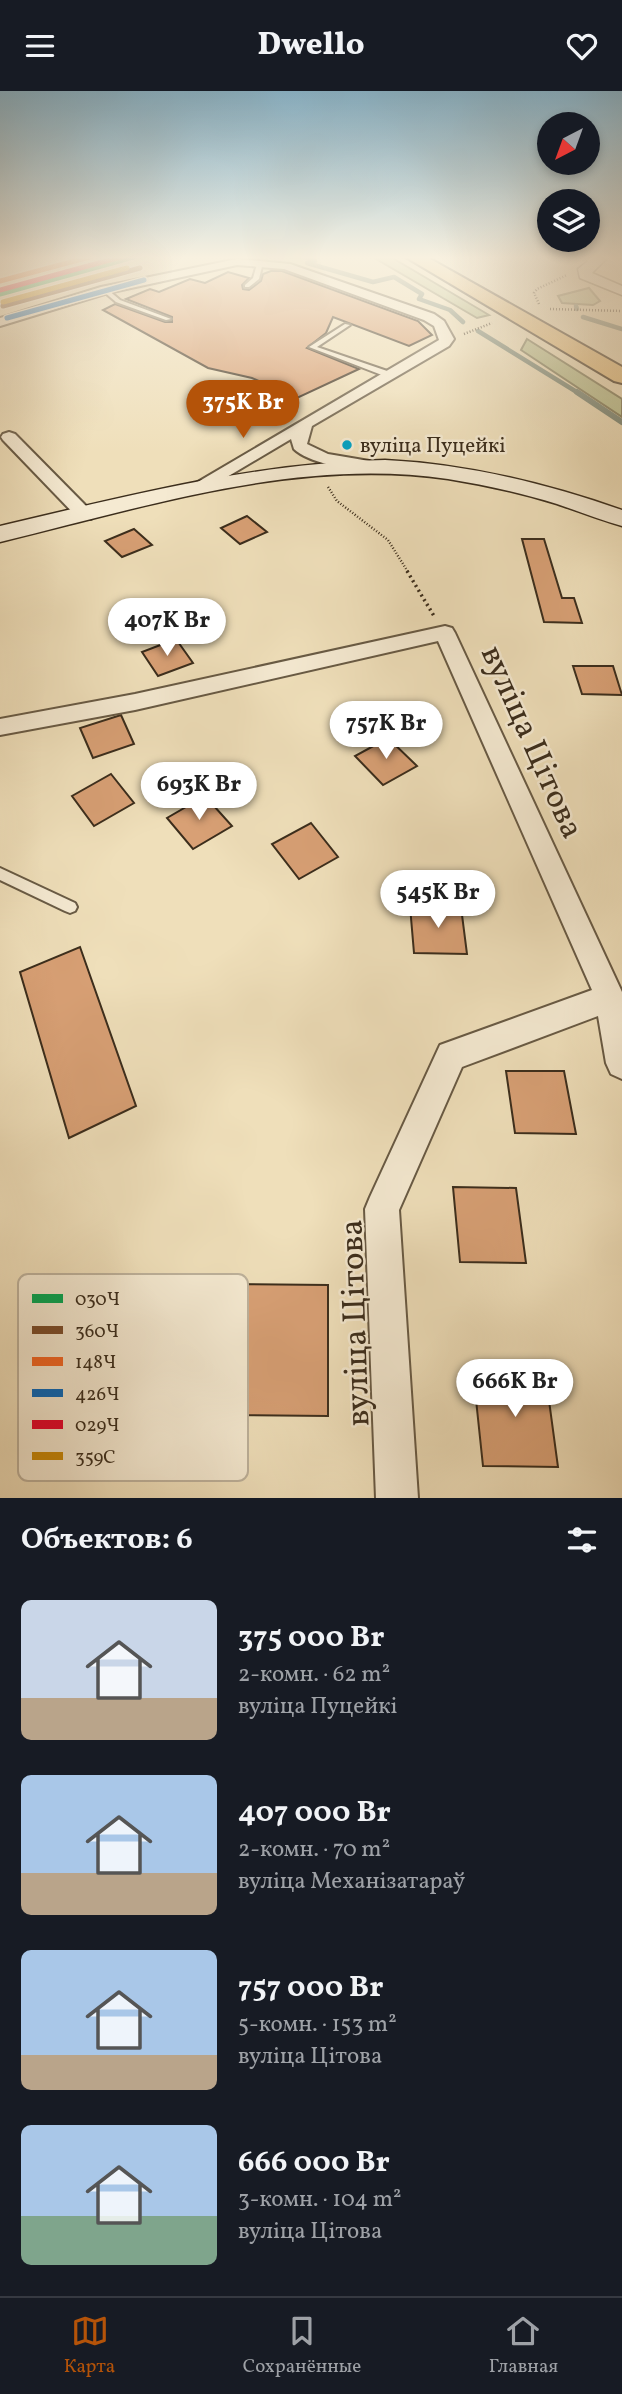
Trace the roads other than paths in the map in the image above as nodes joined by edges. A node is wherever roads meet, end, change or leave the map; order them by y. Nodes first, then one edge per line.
1 (436, 322) edge
2 (527, 322) edge
3 (347, 325) dead end
4 (390, 375) junction
5 (622, 376) edge
6 (305, 425) junction
7 (9, 437) dead end
8 (385, 467) junction
9 (200, 486) junction
10 (85, 515) junction
11 (622, 518) edge
12 (0, 534) edge
13 (0, 727) edge
14 (0, 874) edge
15 (70, 907) dead end
16 (610, 998) junction
17 (622, 1063) edge
18 (397, 1498) edge

1 - 4 street
2 - 5 main road
3 - 4 lane
4 - 6 street
6 - 8 street
6 - 9 street
7 - 10 street
8 - 9 main road
8 - 11 main road
9 - 10 main road
10 - 12 main road
13 - 16 street, вуліца Цітова
14 - 15 lane
16 - 17 street
16 - 18 street, вуліца Цітова

